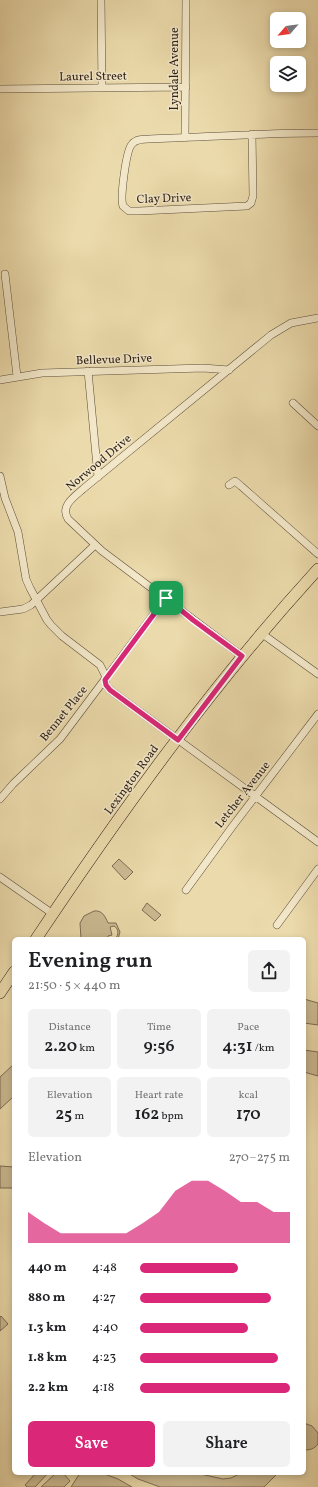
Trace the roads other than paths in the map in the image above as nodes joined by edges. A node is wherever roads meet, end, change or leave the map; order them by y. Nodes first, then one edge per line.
1 (101, 0) edge
2 (186, 0) edge
3 (186, 87) junction
4 (102, 88) junction
5 (0, 89) edge
6 (318, 133) edge
7 (252, 134) junction
8 (185, 138) junction
9 (5, 274) dead end
10 (318, 318) edge
11 (229, 370) junction
12 (88, 371) junction
13 (17, 376) junction
14 (0, 380) edge
15 (293, 403) dead end
16 (318, 426) edge
17 (0, 476) edge
18 (98, 477) junction
19 (229, 485) dead end
20 (95, 545) junction
21 (318, 554) edge
22 (318, 569) edge
23 (166, 598) junction
24 (37, 600) junction
25 (0, 612) edge
26 (261, 633) junction
27 (242, 656) junction
28 (318, 674) edge
29 (105, 680) junction
30 (318, 714) edge
31 (178, 740) junction
32 (256, 796) junction
33 (0, 798) edge
34 (318, 842) edge
35 (318, 869) edge
36 (0, 877) edge
37 (186, 890) dead end
38 (53, 914) junction
39 (277, 925) dead end
40 (37, 937) edge
41 (12, 975) edge
42 (0, 993) edge

1 - 4 street
2 - 3 street, Lyndale Avenue
3 - 4 street, Laurel Street
3 - 8 street, Lyndale Avenue
4 - 5 street, Laurel Street
6 - 7 street, Clay Drive
7 - 8 street, Clay Drive
7 - 8 street, Clay Drive
9 - 13 street
10 - 11 street, Norwood Drive
11 - 12 street, Bellevue Drive
11 - 18 street, Norwood Drive
12 - 13 street, Bellevue Drive
12 - 18 street
13 - 14 street, Bellevue Drive
15 - 16 street
17 - 24 street
18 - 20 street, Norwood Drive
19 - 21 street
20 - 23 street, Norwood Drive
20 - 24 street
22 - 26 main road, Lexington Road
23 - 27 street, Norwood Drive
23 - 29 street, Bennet Place
24 - 25 street
24 - 29 street
26 - 27 main road, Lexington Road
26 - 28 street
27 - 31 main road, Lexington Road
29 - 31 street
29 - 33 street, Bennet Place
30 - 32 street, Letcher Avenue
31 - 32 street
31 - 38 main road, Lexington Road
32 - 34 street
32 - 37 street, Letcher Avenue
35 - 39 street
36 - 38 street
38 - 40 main road, Lexington Road
41 - 42 main road

